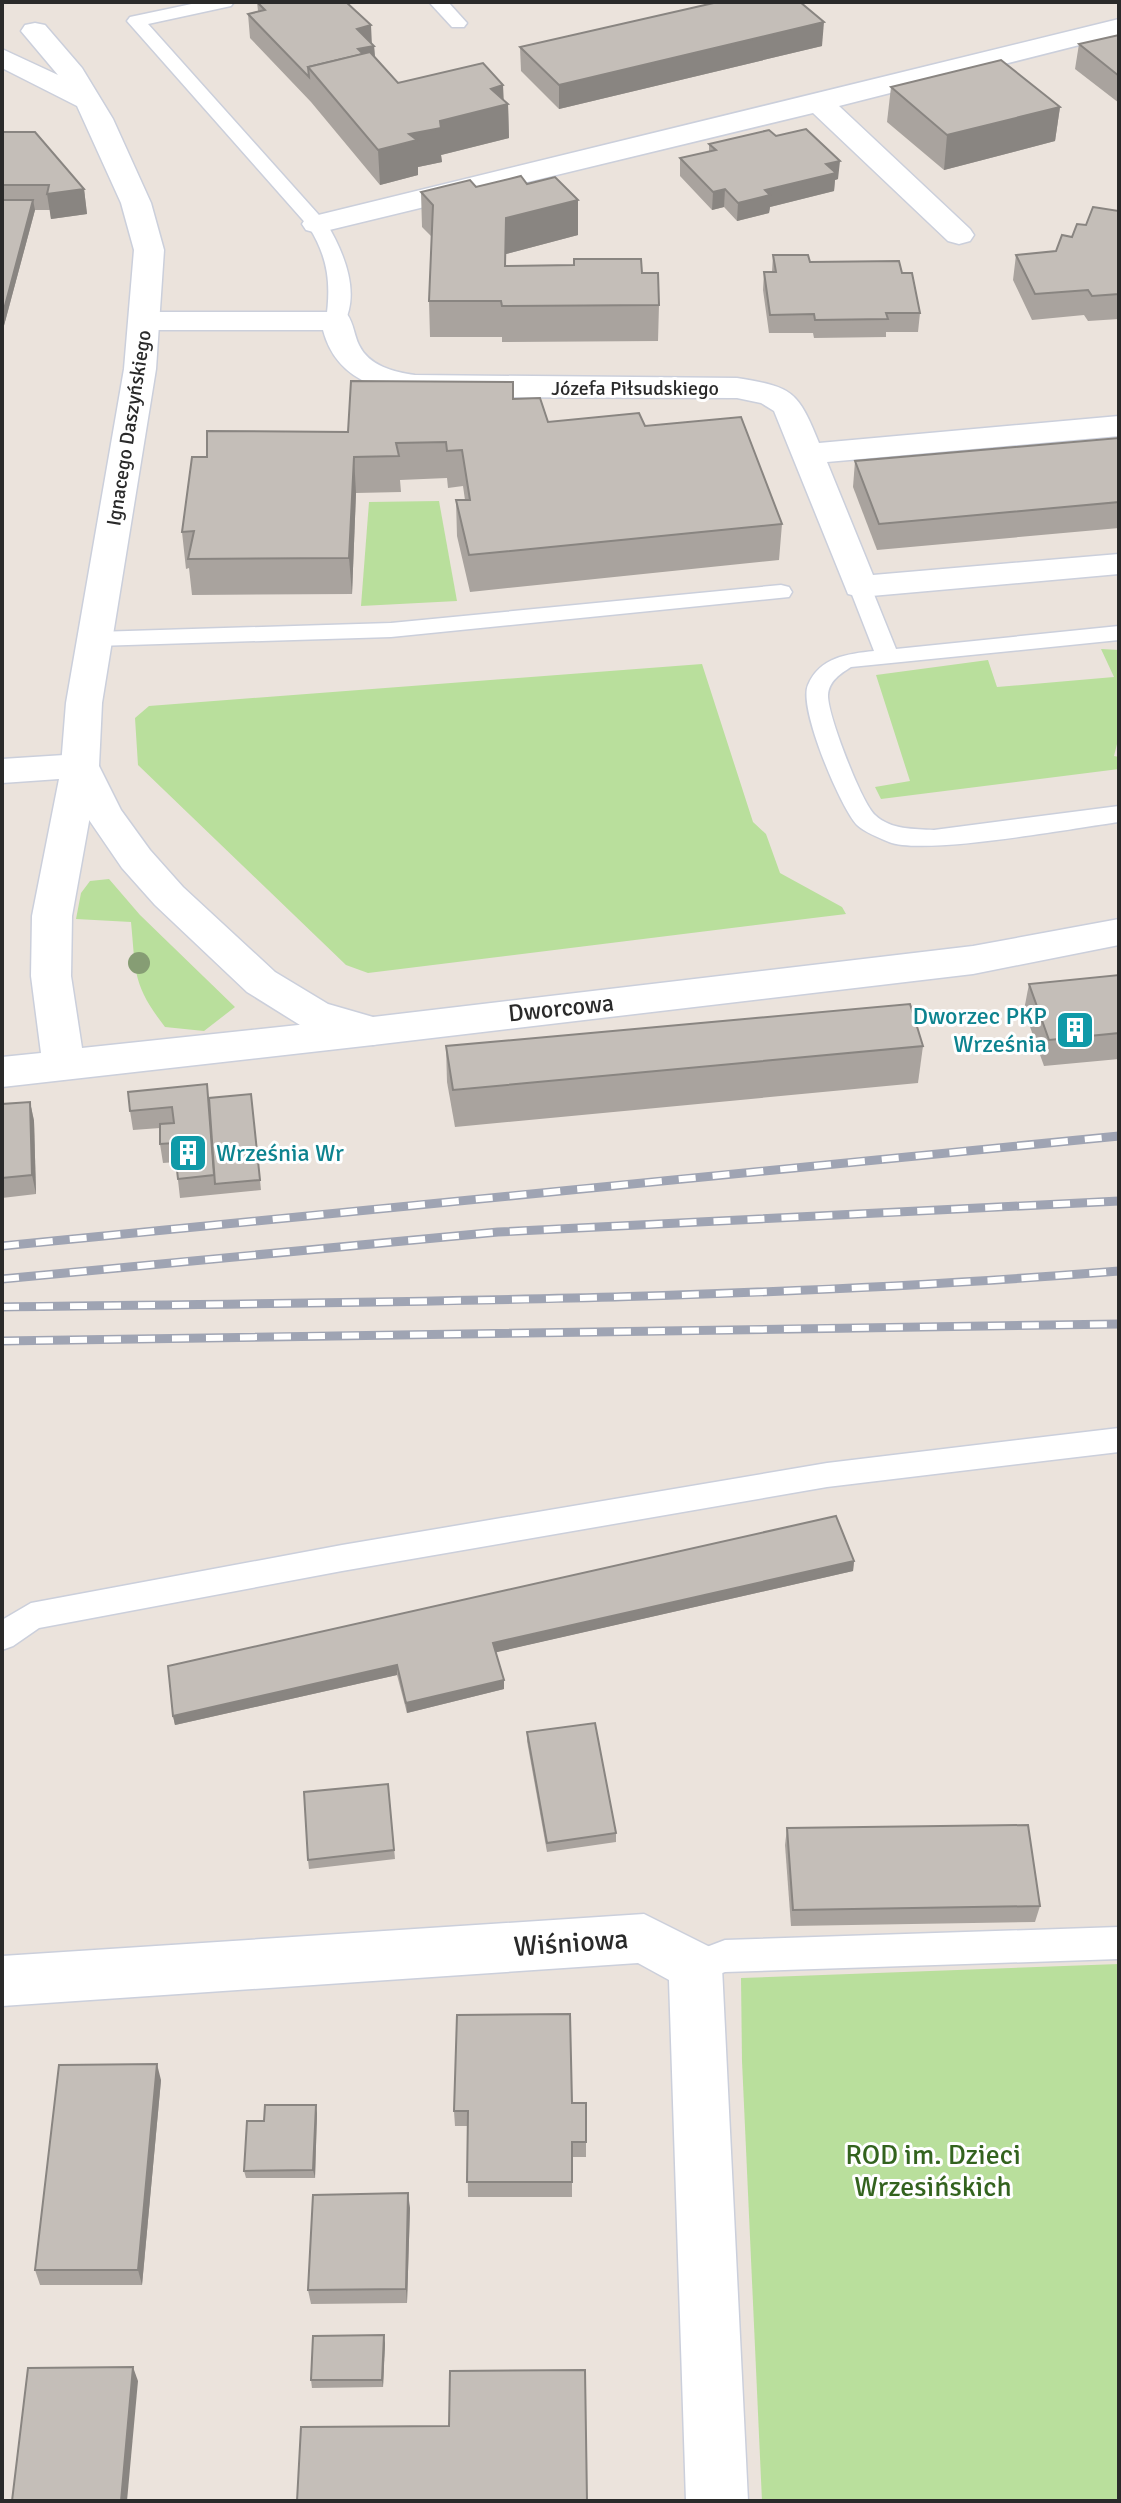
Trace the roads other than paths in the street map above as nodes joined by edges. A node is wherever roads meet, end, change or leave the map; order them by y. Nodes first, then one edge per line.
1 (225, 2) edge
2 (438, 2) edge
3 (458, 23) dead end
4 (1119, 27) edge
5 (2, 45) edge
6 (2, 57) edge
7 (85, 101) junction
8 (819, 103) junction
9 (317, 224) junction
10 (959, 235) dead end
11 (146, 321) junction
12 (336, 321) junction
13 (1119, 426) edge
14 (807, 454) junction
15 (1119, 564) edge
16 (860, 587) junction
17 (781, 592) dead end
18 (1119, 633) edge
19 (96, 639) junction
20 (887, 656) junction
21 (80, 766) junction
22 (2, 771) edge
23 (1119, 814) edge
24 (1119, 932) edge
25 (373, 1031) junction
26 (64, 1067) junction
27 (2, 1072) edge
28 (1119, 1440) edge
29 (2, 1637) edge
30 (1119, 1943) edge
31 (695, 1967) junction
32 (2, 1981) edge
33 (717, 2501) edge

1 - 9 lane
2 - 3 lane
4 - 8 street
5 - 7 street, Ignacego Daszyńskiego
6 - 7 street, Ignacego Daszyńskiego
7 - 11 street, Ignacego Daszyńskiego
8 - 9 street
8 - 10 street
9 - 12 lane
11 - 12 street
11 - 19 street, Ignacego Daszyńskiego
12 - 14 street, Józefa Piłsudskiego
13 - 14 street
14 - 16 street, Józefa Piłsudskiego
15 - 16 street
16 - 20 lane
17 - 19 lane
18 - 20 lane
19 - 21 street, Ignacego Daszyńskiego
20 - 23 lane
21 - 22 street
21 - 25 street
21 - 26 street, Ignacego Daszyńskiego
24 - 25 street, Dworcowa
25 - 26 street, Dworcowa
26 - 27 street, Dworcowa
28 - 29 lane
30 - 31 lane
31 - 32 street, Wiśniowa
31 - 33 street

